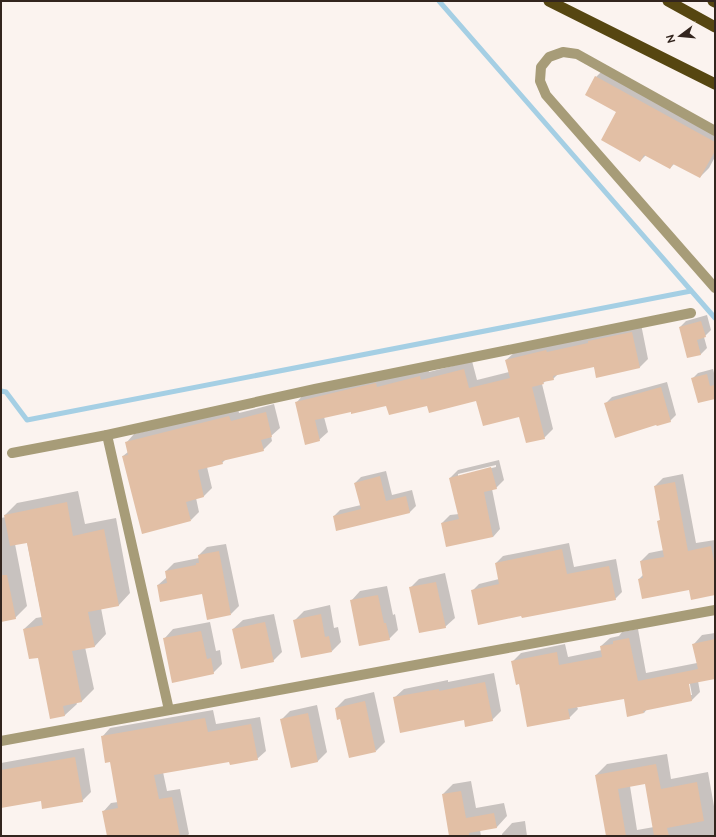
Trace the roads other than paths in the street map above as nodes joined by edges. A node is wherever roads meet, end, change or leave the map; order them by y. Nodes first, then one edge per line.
1 (549, 1) edge
2 (668, 1) edge
3 (715, 27) edge
4 (715, 84) edge
5 (715, 131) edge
6 (715, 288) edge
7 (691, 313) dead end
8 (107, 434) junction
9 (12, 453) dead end
10 (715, 610) edge
11 (169, 710) junction
12 (1, 741) edge

1 - 4 highway
2 - 3 highway
5 - 6 street
7 - 8 street
8 - 9 street
8 - 11 street
10 - 11 street
11 - 12 street

